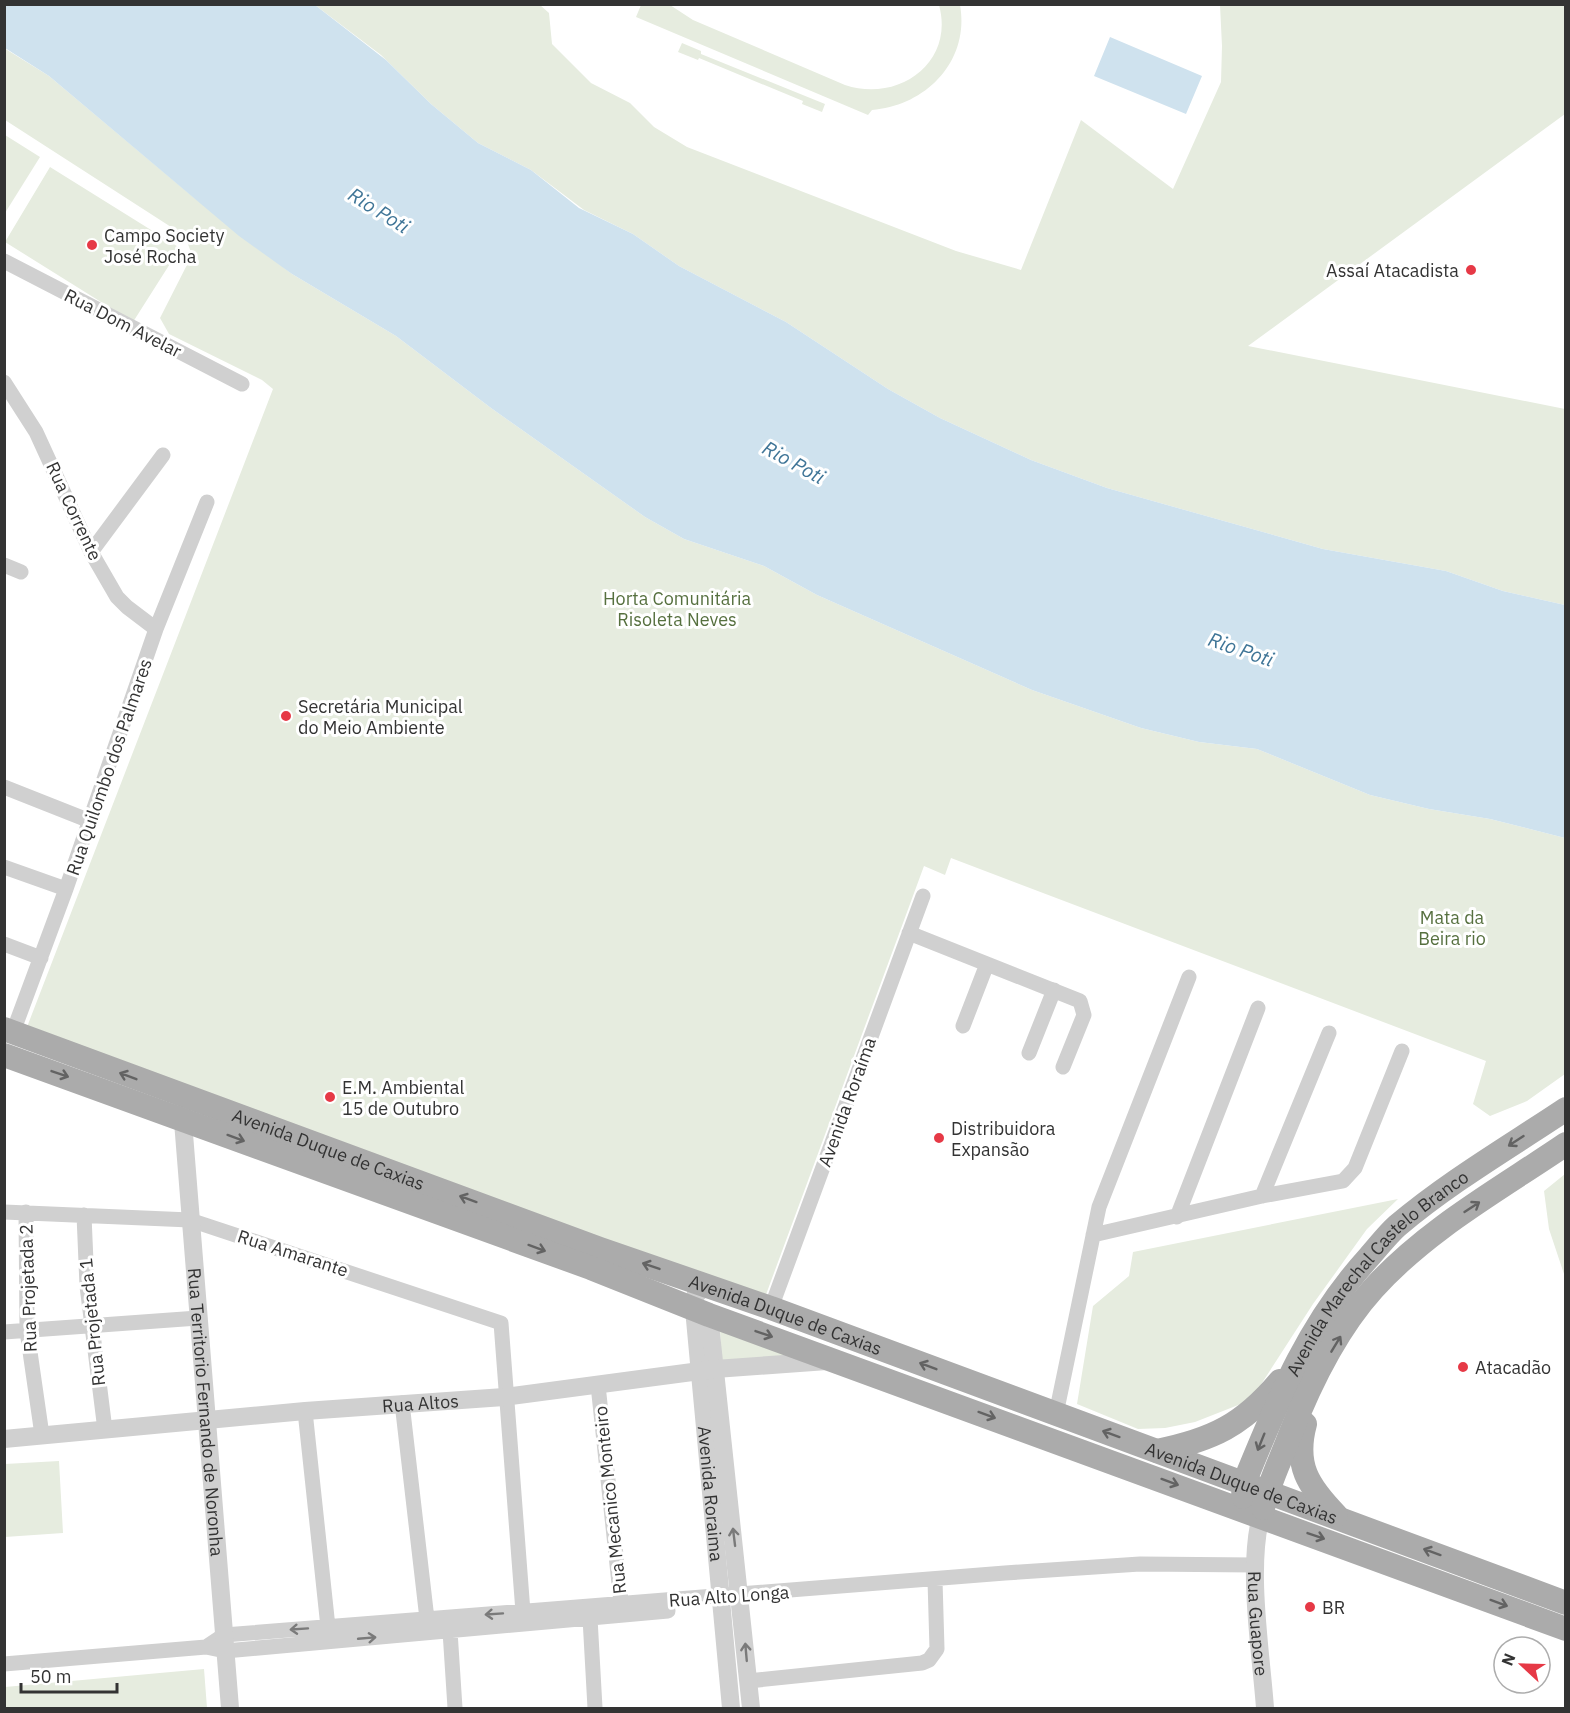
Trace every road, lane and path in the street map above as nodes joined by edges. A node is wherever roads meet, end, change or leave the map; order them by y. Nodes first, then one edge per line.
1 (4, 261) edge
2 (4, 382) edge
3 (242, 384) dead end
4 (164, 455) dead end
5 (207, 502) dead end
6 (92, 552) junction
7 (4, 565) edge
8 (21, 572) dead end
9 (156, 629) junction
10 (4, 788) edge
11 (90, 821) junction
12 (4, 867) edge
13 (66, 889) junction
14 (923, 896) dead end
15 (909, 933) junction
16 (4, 944) edge
17 (41, 958) junction
18 (987, 964) junction
19 (1189, 977) dead end
20 (1054, 990) junction
21 (1258, 1008) dead end
22 (963, 1026) dead end
23 (9, 1030) edge
24 (1329, 1033) dead end
25 (1402, 1051) dead end
26 (1029, 1053) dead end
27 (4, 1055) edge
28 (1063, 1067) dead end
29 (182, 1107) junction
30 (1566, 1109) edge
31 (1566, 1143) edge
32 (1262, 1196) junction
33 (4, 1212) edge
34 (26, 1212) junction
35 (84, 1215) junction
36 (1177, 1217) junction
37 (189, 1220) junction
38 (1093, 1235) junction
39 (706, 1285) junction
40 (771, 1308) junction
41 (701, 1312) junction
42 (198, 1318) junction
43 (91, 1327) junction
44 (27, 1331) junction
45 (4, 1332) edge
46 (837, 1360) junction
47 (1297, 1361) junction
48 (707, 1370) junction
49 (1318, 1373) junction
50 (598, 1385) junction
51 (504, 1397) junction
52 (402, 1403) junction
53 (305, 1411) junction
54 (1056, 1414) junction
55 (206, 1419) junction
56 (105, 1430) junction
57 (42, 1435) junction
58 (4, 1439) edge
59 (1156, 1451) junction
60 (1256, 1487) junction
61 (1340, 1519) junction
62 (1253, 1521) junction
63 (1255, 1564) junction
64 (935, 1580) junction
65 (741, 1596) junction
66 (720, 1602) junction
67 (1566, 1603) edge
68 (622, 1610) junction
69 (523, 1612) junction
70 (590, 1618) junction
71 (427, 1619) junction
72 (328, 1627) junction
73 (1566, 1629) edge
74 (450, 1631) junction
75 (225, 1643) junction
76 (4, 1664) edge
77 (748, 1681) junction
78 (230, 1708) edge
79 (455, 1708) edge
80 (595, 1708) edge
81 (730, 1708) edge
82 (751, 1708) edge
83 (1265, 1708) edge

1 - 3 street, Rua Dom Avelar
2 - 6 street, Rua Corrente
4 - 6 street
5 - 9 street, Rua Quilombo dos Palmares
6 - 9 street, Rua Corrente
7 - 8 street
9 - 11 street, Rua Quilombo dos Palmares
10 - 11 street
11 - 13 street, Rua Quilombo dos Palmares
12 - 13 street
13 - 17 street, Rua Quilombo dos Palmares
14 - 15 street, Avenida Roraíma
15 - 18 street
15 - 40 street, Avenida Roraíma
16 - 17 street
17 - 23 street, Rua Quilombo dos Palmares
18 - 20 street
18 - 22 street
19 - 38 street
20 - 26 street
20 - 28 street
21 - 36 street
29 -> 23 main road, Avenida Duque de Caxias
24 - 32 street
25 - 32 street
27 -> 29 main road, Avenida Duque de Caxias
29 - 37 street, Rua Territorio Fernando de Noronha
39 -> 29 main road, Avenida Duque de Caxias
29 -> 41 main road, Avenida Duque de Caxias
30 -> 47 main road, Avenida Marechal Castelo Branco
49 -> 31 main road, Avenida Marechal Castelo Branco
32 - 36 street
33 - 34 street, Rua Amarante
34 - 35 street, Rua Amarante
34 - 44 street, Rua Projetada 2
35 - 37 street, Rua Amarante
35 - 43 street, Rua Projetada 1
36 - 38 street
37 - 42 street, Rua Territorio Fernando de Noronha
37 - 51 street, Rua Amarante
38 - 54 street
39 - 40 main road, Avenida Duque de Caxias
39 - 41 street
54 -> 40 main road, Avenida Duque de Caxias
41 -> 46 main road, Avenida Duque de Caxias
41 - 48 street, Avenida Roraima
42 - 43 street
42 - 55 street, Rua Territorio Fernando de Noronha
43 - 44 street
43 - 56 street, Rua Projetada 1
44 - 45 street
44 - 57 street, Rua Projetada 2
46 - 48 street, Rua Altos
46 -> 62 main road, Avenida Duque de Caxias
47 - 59 main road
47 -> 60 main road, Avenida Marechal Castelo Branco
48 - 50 street, Rua Altos
65 -> 48 street, Avenida Roraima
48 - 66 street, Avenida Roraima
49 - 60 main road, Avenida Marechal Castelo Branco
49 - 61 main road
50 - 51 street, Rua Altos
50 - 68 street, Rua Mecanico Monteiro
51 - 52 street, Rua Altos
51 - 69 street
52 - 53 street, Rua Altos
52 - 71 street
53 - 55 street, Rua Altos
53 - 72 street
59 -> 54 main road, Avenida Duque de Caxias
55 - 56 street, Rua Altos
55 - 75 street, Rua Territorio Fernando de Noronha
56 - 57 street, Rua Altos
57 - 58 street, Rua Altos
59 - 60 main road, Avenida Duque de Caxias
60 - 61 main road, Avenida Duque de Caxias
60 - 62 main road
67 -> 61 main road, Avenida Duque de Caxias
62 - 63 street, Rua Guapore
62 -> 73 main road, Avenida Duque de Caxias
63 - 64 street, Rua Alto Longa
63 - 83 street, Rua Guapore
64 - 65 street, Rua Alto Longa
64 - 77 street
65 - 66 street
77 -> 65 street, Avenida Roraima
66 - 68 street, Rua Alto Longa
66 - 81 street, Avenida Roraima
68 - 69 street, Rua Alto Longa
68 - 70 street, Rua Alto Longa
69 -> 71 street, Rua Alto Longa
70 - 74 street, Rua Alto Longa
70 - 80 street
71 - 72 street, Rua Alto Longa
72 -> 75 street, Rua Alto Longa
75 -> 74 street, Rua Alto Longa
74 - 79 street
75 - 76 street, Rua Alto Longa
75 - 78 street, Rua Territorio Fernando de Noronha
77 - 82 street, Avenida Roraima

